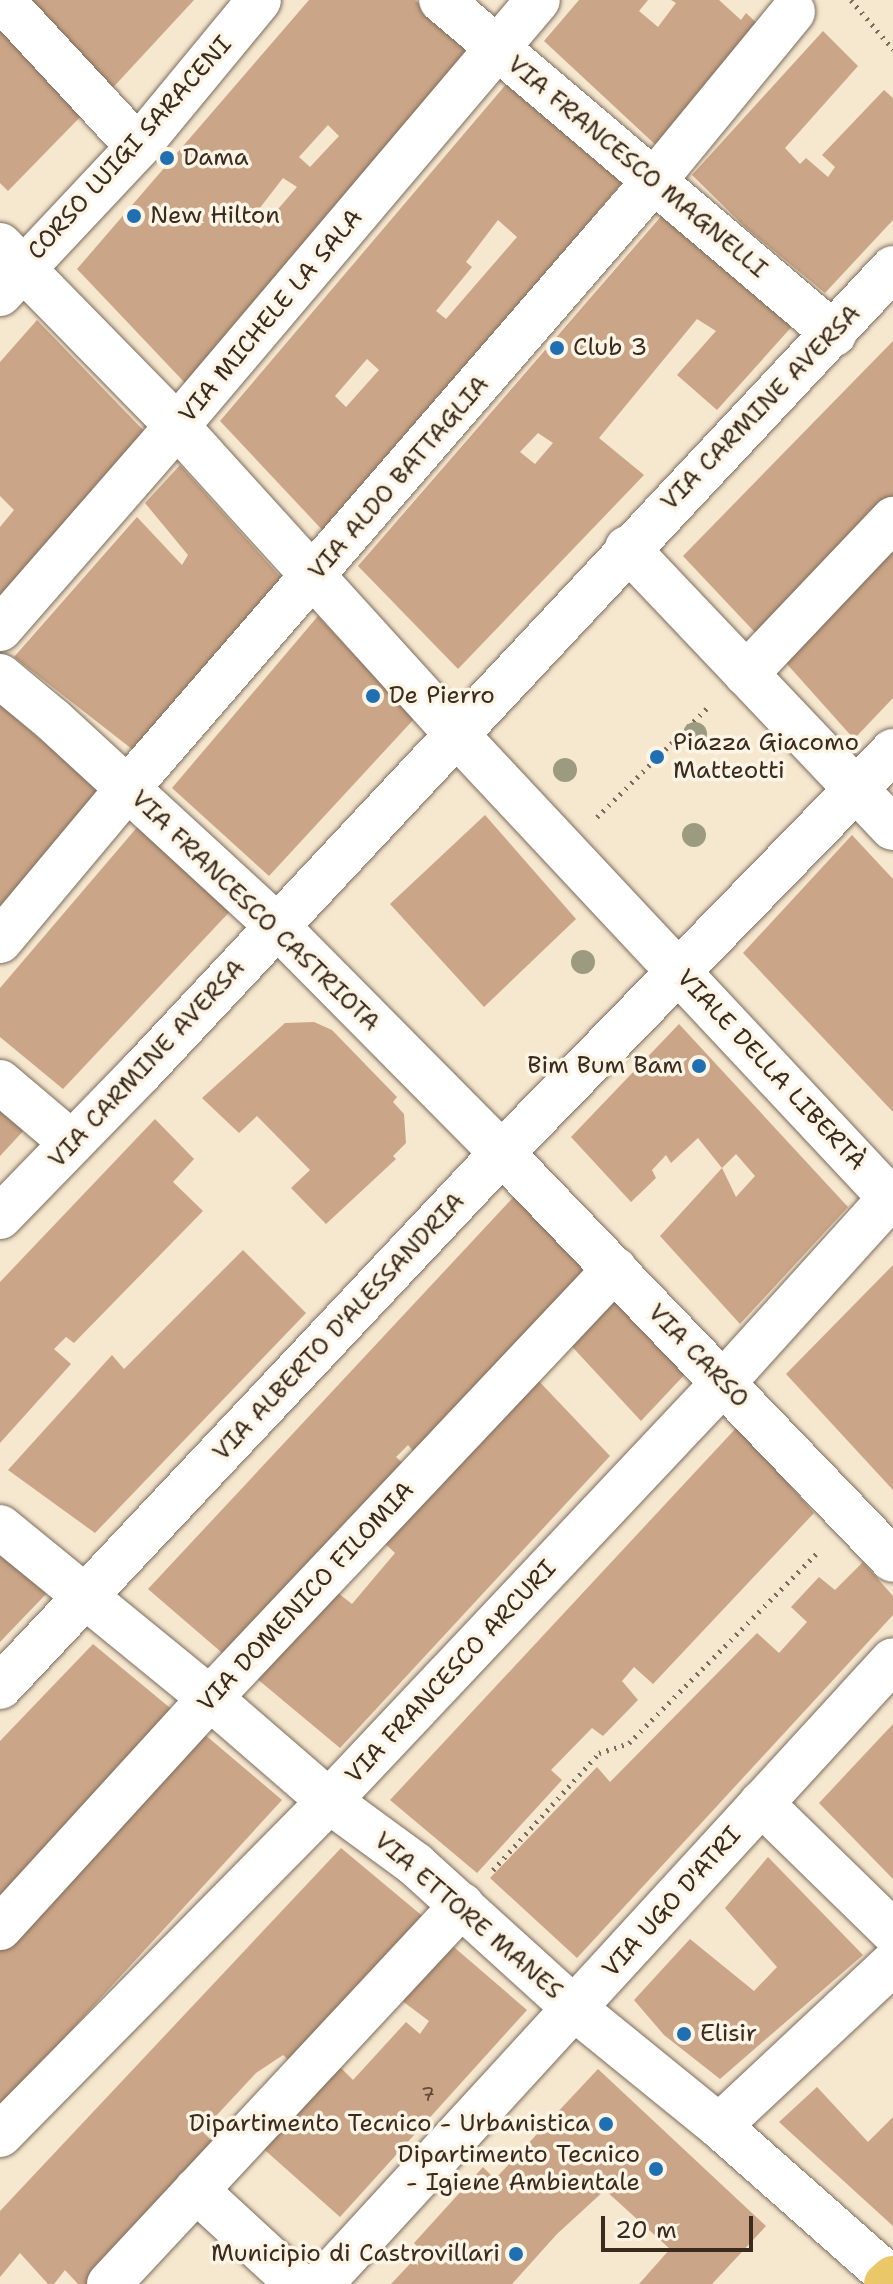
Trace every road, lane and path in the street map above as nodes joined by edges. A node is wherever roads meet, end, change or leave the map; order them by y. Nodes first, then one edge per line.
1 (2, 0) edge
2 (259, 0) edge
3 (441, 0) edge
4 (538, 0) edge
5 (851, 0) edge
6 (793, 12) dead end
7 (497, 48) junction
8 (893, 49) edge
9 (138, 147) junction
10 (654, 181) junction
11 (893, 268) edge
12 (7, 269) edge
13 (834, 334) junction
14 (177, 426) junction
15 (893, 519) edge
16 (627, 548) junction
17 (315, 576) junction
18 (0, 629) edge
19 (746, 674) junction
20 (0, 676) edge
21 (467, 744) junction
22 (893, 751) edge
23 (844, 777) junction
24 (127, 789) junction
25 (893, 828) edge
26 (563, 847) junction
27 (277, 926) junction
28 (0, 941) edge
29 (680, 971) junction
30 (0, 1082) edge
31 (72, 1143) junction
32 (502, 1153) junction
33 (892, 1198) edge
34 (0, 1217) edge
35 (615, 1269) junction
36 (723, 1383) junction
37 (852, 1517) junction
38 (0, 1527) edge
39 (893, 1560) edge
40 (85, 1597) junction
41 (893, 1660) edge
42 (0, 1687) edge
43 (210, 1698) junction
44 (329, 1801) junction
45 (761, 1803) junction
46 (462, 1905) junction
47 (0, 1928) edge
48 (893, 1932) edge
49 (893, 1963) edge
50 (575, 2009) junction
51 (719, 2126) junction
52 (0, 2135) edge
53 (196, 2190) junction
54 (893, 2279) edge
55 (109, 2284) edge
56 (298, 2284) edge
57 (321, 2284) edge
58 (886, 2284) edge

1 - 9 street
2 - 9 street, CORSO LUIGI SARACENI
3 - 7 street, VIA FRANCESCO MAGNELLI
4 - 7 street, VIA MICHELE LA SALA
5 - 8 path
6 - 10 street, VIA ALDO BATTAGLIA
7 - 10 street, VIA FRANCESCO MAGNELLI
7 - 14 street, VIA MICHELE LA SALA
9 - 12 street, CORSO LUIGI SARACENI
10 - 13 street, VIA FRANCESCO MAGNELLI
10 - 17 street, VIA ALDO BATTAGLIA
11 - 13 street, VIA CARMINE AVERSA
12 - 14 street
13 - 16 street, VIA CARMINE AVERSA
14 - 17 street
14 - 18 street, VIA MICHELE LA SALA
15 - 19 street
16 - 19 street
16 - 21 street, VIA CARMINE AVERSA
17 - 21 street
17 - 24 street, VIA ALDO BATTAGLIA
19 - 23 street
19 - 26 path
20 - 24 street, VIA FRANCESCO CASTRIOTA
21 - 26 street
21 - 27 street, VIA CARMINE AVERSA
22 - 23 street
23 - 25 street
23 - 29 street
24 - 27 street, VIA FRANCESCO CASTRIOTA
24 - 28 street, VIA ALDO BATTAGLIA
26 - 29 street, VIALE DELLA LIBERTÀ
27 - 31 street, VIA CARMINE AVERSA
27 - 32 street, VIA FRANCESCO CASTRIOTA
29 - 32 street, VIA ALBERTO D'ALESSANDRIA
29 - 33 street, VIALE DELLA LIBERTÀ
30 - 31 street
31 - 34 street, VIA CARMINE AVERSA
32 - 35 street, VIA CARSO
32 - 40 street, VIA ALBERTO D'ALESSANDRIA
33 - 36 street, VIA FRANCESCO ARCURI
35 - 36 street, VIA CARSO
35 - 43 street, VIA DOMENICO FILOMIA
36 - 37 street, VIA CARSO
36 - 44 street, VIA FRANCESCO ARCURI
37 - 39 street, VIA CARSO
37 - 46 path
38 - 40 street, VIA ETTORE MANES
40 - 42 street, VIA ALBERTO D'ALESSANDRIA
40 - 43 street, VIA ETTORE MANES
41 - 45 street, VIA UGO D'ATRI
43 - 44 street, VIA ETTORE MANES
43 - 47 street, VIA DOMENICO FILOMIA
44 - 46 street, VIA ETTORE MANES
44 - 52 street, VIA FRANCESCO ARCURI
45 - 48 street
45 - 50 street, VIA UGO D'ATRI
46 - 50 street, VIA ETTORE MANES
46 - 53 street
49 - 51 street
50 - 51 street, VIA ETTORE MANES
50 - 57 street, VIA UGO D'ATRI
51 - 54 street, VIA ETTORE MANES
53 - 55 street
53 - 56 street
54 - 58 main road

